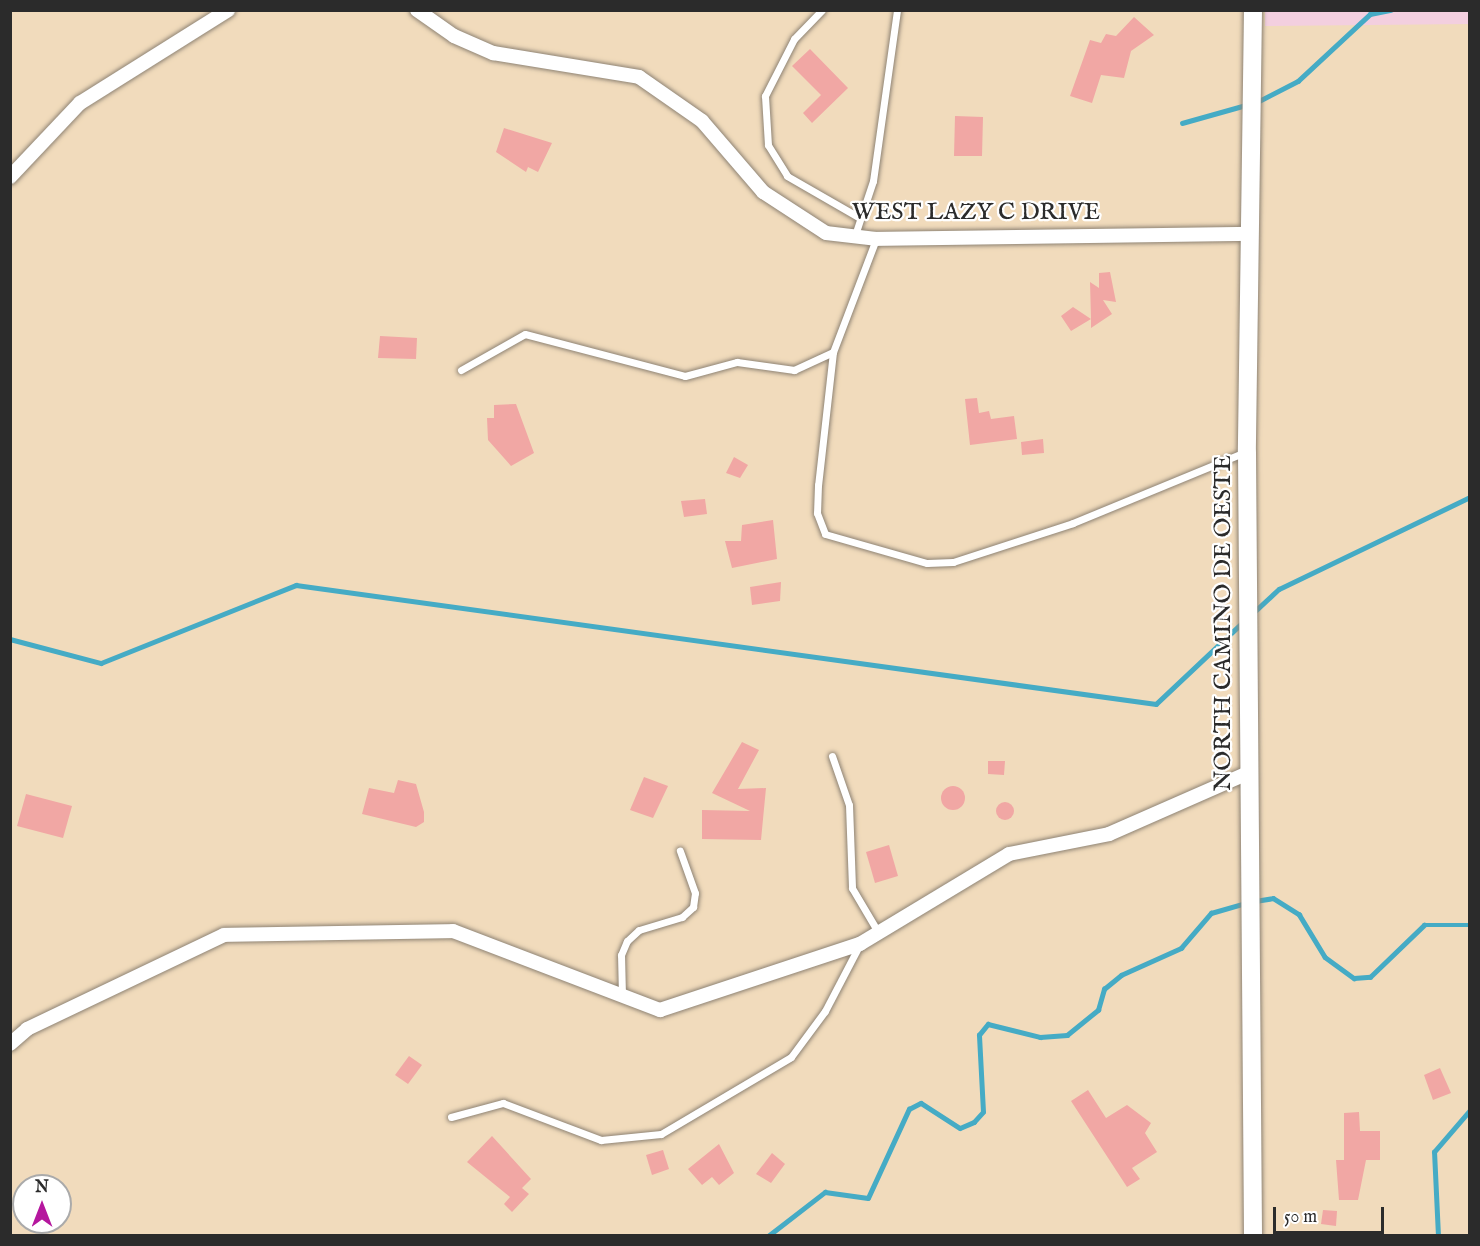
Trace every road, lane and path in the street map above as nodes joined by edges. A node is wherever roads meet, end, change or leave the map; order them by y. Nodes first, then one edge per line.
1 (228, 10) edge
2 (417, 10) edge
3 (822, 10) edge
4 (897, 10) edge
5 (1252, 10) edge
6 (10, 177) edge
7 (860, 218) junction
8 (1248, 234) junction
9 (854, 238) junction
10 (876, 239) junction
11 (833, 352) junction
12 (461, 370) dead end
13 (1247, 452) junction
14 (832, 756) dead end
15 (1248, 773) junction
16 (680, 851) dead end
17 (878, 932) junction
18 (860, 944) junction
19 (622, 995) junction
20 (10, 1044) edge
21 (451, 1117) dead end
22 (1252, 1236) edge

1 - 6 street
2 - 9 street, WEST LAZY C DRIVE
3 - 7 lane
4 - 7 lane
5 - 8 street, NORTH CAMINO DE OESTE
7 - 9 lane
8 - 10 street, WEST LAZY C DRIVE
8 - 13 street, NORTH CAMINO DE OESTE
9 - 10 street, WEST LAZY C DRIVE
10 - 11 lane
11 - 12 lane
11 - 13 lane
13 - 15 street, NORTH CAMINO DE OESTE
14 - 17 lane
15 - 17 street
15 - 22 street, NORTH CAMINO DE OESTE
16 - 19 lane
17 - 18 street
18 - 19 street
18 - 21 lane
19 - 20 street

